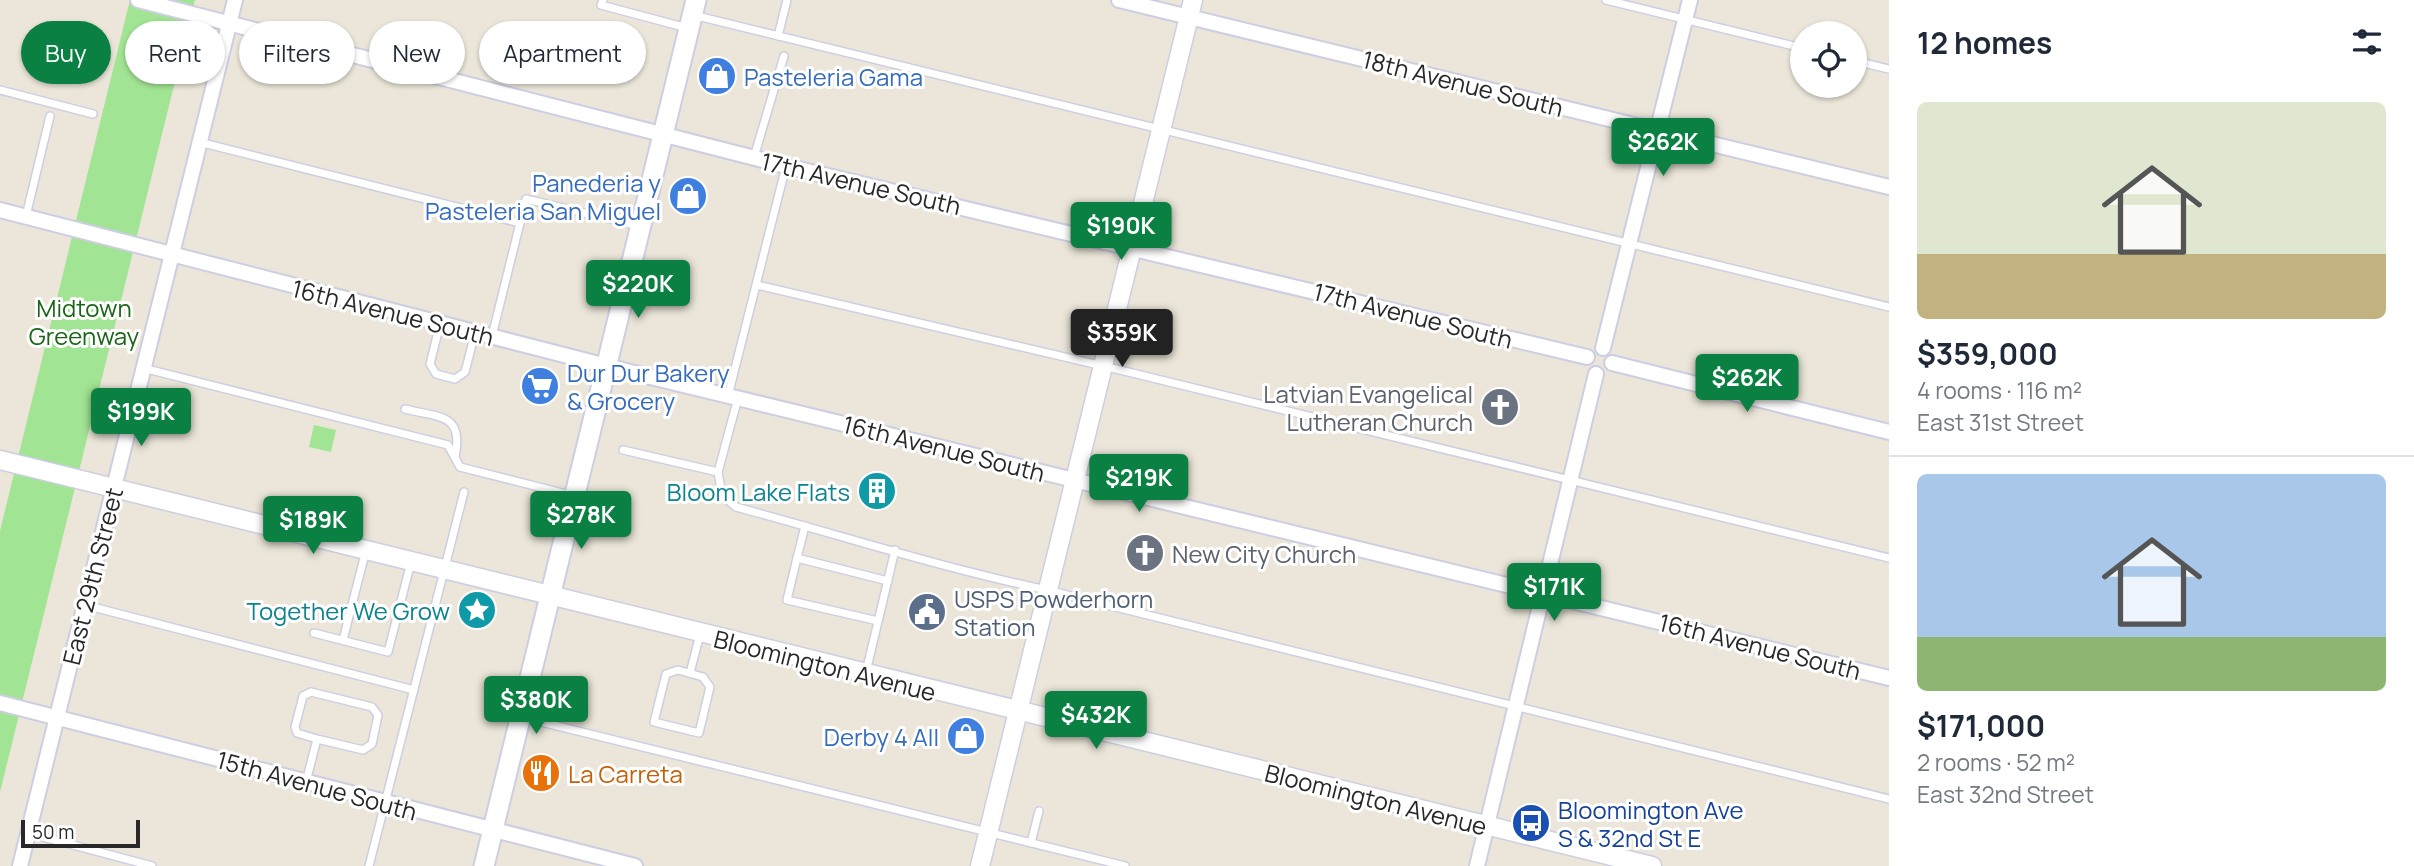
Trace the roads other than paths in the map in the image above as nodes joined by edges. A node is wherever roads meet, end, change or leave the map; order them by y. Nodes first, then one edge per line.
1 (138, 0) edge
2 (235, 0) edge
3 (603, 0) edge
4 (787, 0) edge
5 (1119, 0) edge
6 (1606, 0) edge
7 (1690, 0) edge
8 (1191, 8) edge
9 (693, 14) edge
10 (1685, 20) junction
11 (229, 22) junction
12 (778, 36) junction
13 (1790, 45) edge
14 (784, 56) dead end
15 (1867, 64) edge
16 (1889, 69) edge
17 (0, 90) edge
18 (93, 114) dead end
19 (50, 116) dead end
20 (1161, 129) junction
21 (1657, 130) junction
22 (663, 135) junction
23 (199, 142) junction
24 (753, 158) junction
25 (786, 166) junction
26 (1889, 187) edge
27 (0, 210) edge
28 (26, 217) junction
29 (520, 223) junction
30 (640, 226) junction
31 (1629, 243) junction
32 (1131, 247) junction
33 (170, 254) junction
34 (757, 285) junction
35 (1889, 307) edge
36 (440, 324) junction
37 (475, 333) junction
38 (492, 337) junction
39 (1603, 348) junction
40 (1587, 357) junction
41 (1612, 363) junction
42 (606, 366) junction
43 (1103, 366) junction
44 (142, 368) junction
45 (1596, 374) junction
46 (733, 397) junction
47 (405, 409) dead end
48 (1889, 432) edge
49 (623, 450) dead end
50 (455, 457) junction
51 (0, 460) edge
52 (718, 472) junction
53 (1073, 480) junction
54 (1570, 481) junction
55 (113, 488) junction
56 (464, 492) dead end
57 (573, 496) junction
58 (805, 526) junction
59 (366, 549) junction
60 (895, 550) junction
61 (797, 558) junction
62 (1889, 558) edge
63 (411, 561) junction
64 (444, 569) junction
65 (888, 581) junction
66 (1048, 590) junction
67 (1543, 593) junction
68 (549, 596) junction
69 (85, 605) junction
70 (878, 621) junction
71 (314, 633) dead end
72 (700, 634) junction
73 (343, 640) junction
74 (690, 673) junction
75 (866, 675) junction
76 (1889, 678) edge
77 (414, 690) junction
78 (0, 703) edge
79 (1516, 707) junction
80 (1018, 712) junction
81 (520, 717) junction
82 (58, 718) junction
83 (317, 739) junction
84 (306, 782) junction
85 (1889, 799) edge
86 (384, 803) junction
87 (1039, 811) dead end
88 (1488, 826) junction
89 (492, 831) junction
90 (28, 833) junction
91 (989, 833) junction
92 (1031, 843) junction
93 (20, 866) edge
94 (152, 866) edge
95 (369, 866) edge
96 (484, 866) edge
97 (635, 866) edge
98 (980, 866) edge
99 (1125, 866) edge
100 (1477, 866) edge
101 (1652, 866) edge

1 - 11 street, 17th Avenue South
2 - 11 street, East 29th Street
3 - 9 lane
4 - 12 lane
5 - 8 street, 18th Avenue South
6 - 10 lane
7 - 10 street
8 - 20 street
8 - 21 street, 18th Avenue South
9 - 12 lane
9 - 22 main road
10 - 13 lane
10 - 21 street
11 - 22 street, 17th Avenue South
11 - 23 street, East 29th Street
12 - 20 lane
14 - 24 lane
15 - 16 lane
17 - 18 lane
19 - 28 lane
20 - 31 lane
20 - 32 street
21 - 26 street, 18th Avenue South
21 - 31 street
22 - 24 street, 17th Avenue South
22 - 30 main road
23 - 29 lane
23 - 33 street, East 29th Street
24 - 25 street, 17th Avenue South
25 - 32 street, 17th Avenue South
25 - 34 lane
27 - 28 street, 16th Avenue South
28 - 33 street, 16th Avenue South
29 - 30 lane
29 - 38 lane
30 - 42 main road
31 - 35 lane
31 - 39 street
32 - 40 street, 17th Avenue South
32 - 43 street
33 - 36 street, 16th Avenue South
33 - 44 street, East 29th Street
34 - 43 lane
34 - 46 lane
36 - 37 street, 16th Avenue South
36 - 37 lane
37 - 38 street, 16th Avenue South
38 - 42 street, 16th Avenue South
39 - 40 street
39 - 41 street
40 - 45 street
41 - 45 street
41 - 48 street
42 - 46 street, 16th Avenue South
42 - 57 main road
43 - 53 street
43 - 54 lane
44 - 50 lane
44 - 55 street, East 29th Street
45 - 54 street
46 - 52 lane
46 - 53 street, 16th Avenue South
47 - 50 lane
49 - 52 lane
50 - 57 lane
51 - 55 street, Bloomington Avenue
52 - 58 lane
53 - 66 street
53 - 67 street, 16th Avenue South
54 - 62 lane
54 - 67 street
55 - 59 street, Bloomington Avenue
55 - 69 street, East 29th Street
56 - 64 lane
57 - 68 main road
58 - 60 lane
58 - 61 lane
59 - 63 street, Bloomington Avenue
59 - 73 lane
60 - 65 lane
60 - 66 lane
61 - 65 lane
61 - 70 lane
63 - 64 street, Bloomington Avenue
63 - 73 lane
64 - 68 street, Bloomington Avenue
64 - 77 lane
65 - 70 lane
66 - 79 lane
66 - 80 street
67 - 76 street, 16th Avenue South
67 - 79 street
68 - 72 street, Bloomington Avenue
68 - 81 main road
69 - 77 lane
69 - 82 street, East 29th Street
70 - 75 lane
71 - 73 lane
72 - 74 lane
72 - 75 street, Bloomington Avenue
74 - 74 lane
75 - 80 street, Bloomington Avenue
77 - 86 lane
78 - 82 street, 15th Avenue South
79 - 85 lane
79 - 88 street
80 - 88 street, Bloomington Avenue
80 - 91 street
81 - 89 main road
81 - 91 lane
82 - 84 street, 15th Avenue South
82 - 90 street, East 29th Street
83 - 83 lane
83 - 84 lane
84 - 86 street, 15th Avenue South
86 - 89 street, 15th Avenue South
86 - 95 lane
87 - 92 lane
88 - 100 street
88 - 101 street, Bloomington Avenue
89 - 96 main road
89 - 97 street, 15th Avenue South
90 - 93 street, East 29th Street
90 - 94 lane
91 - 92 lane
91 - 98 street
92 - 99 lane

